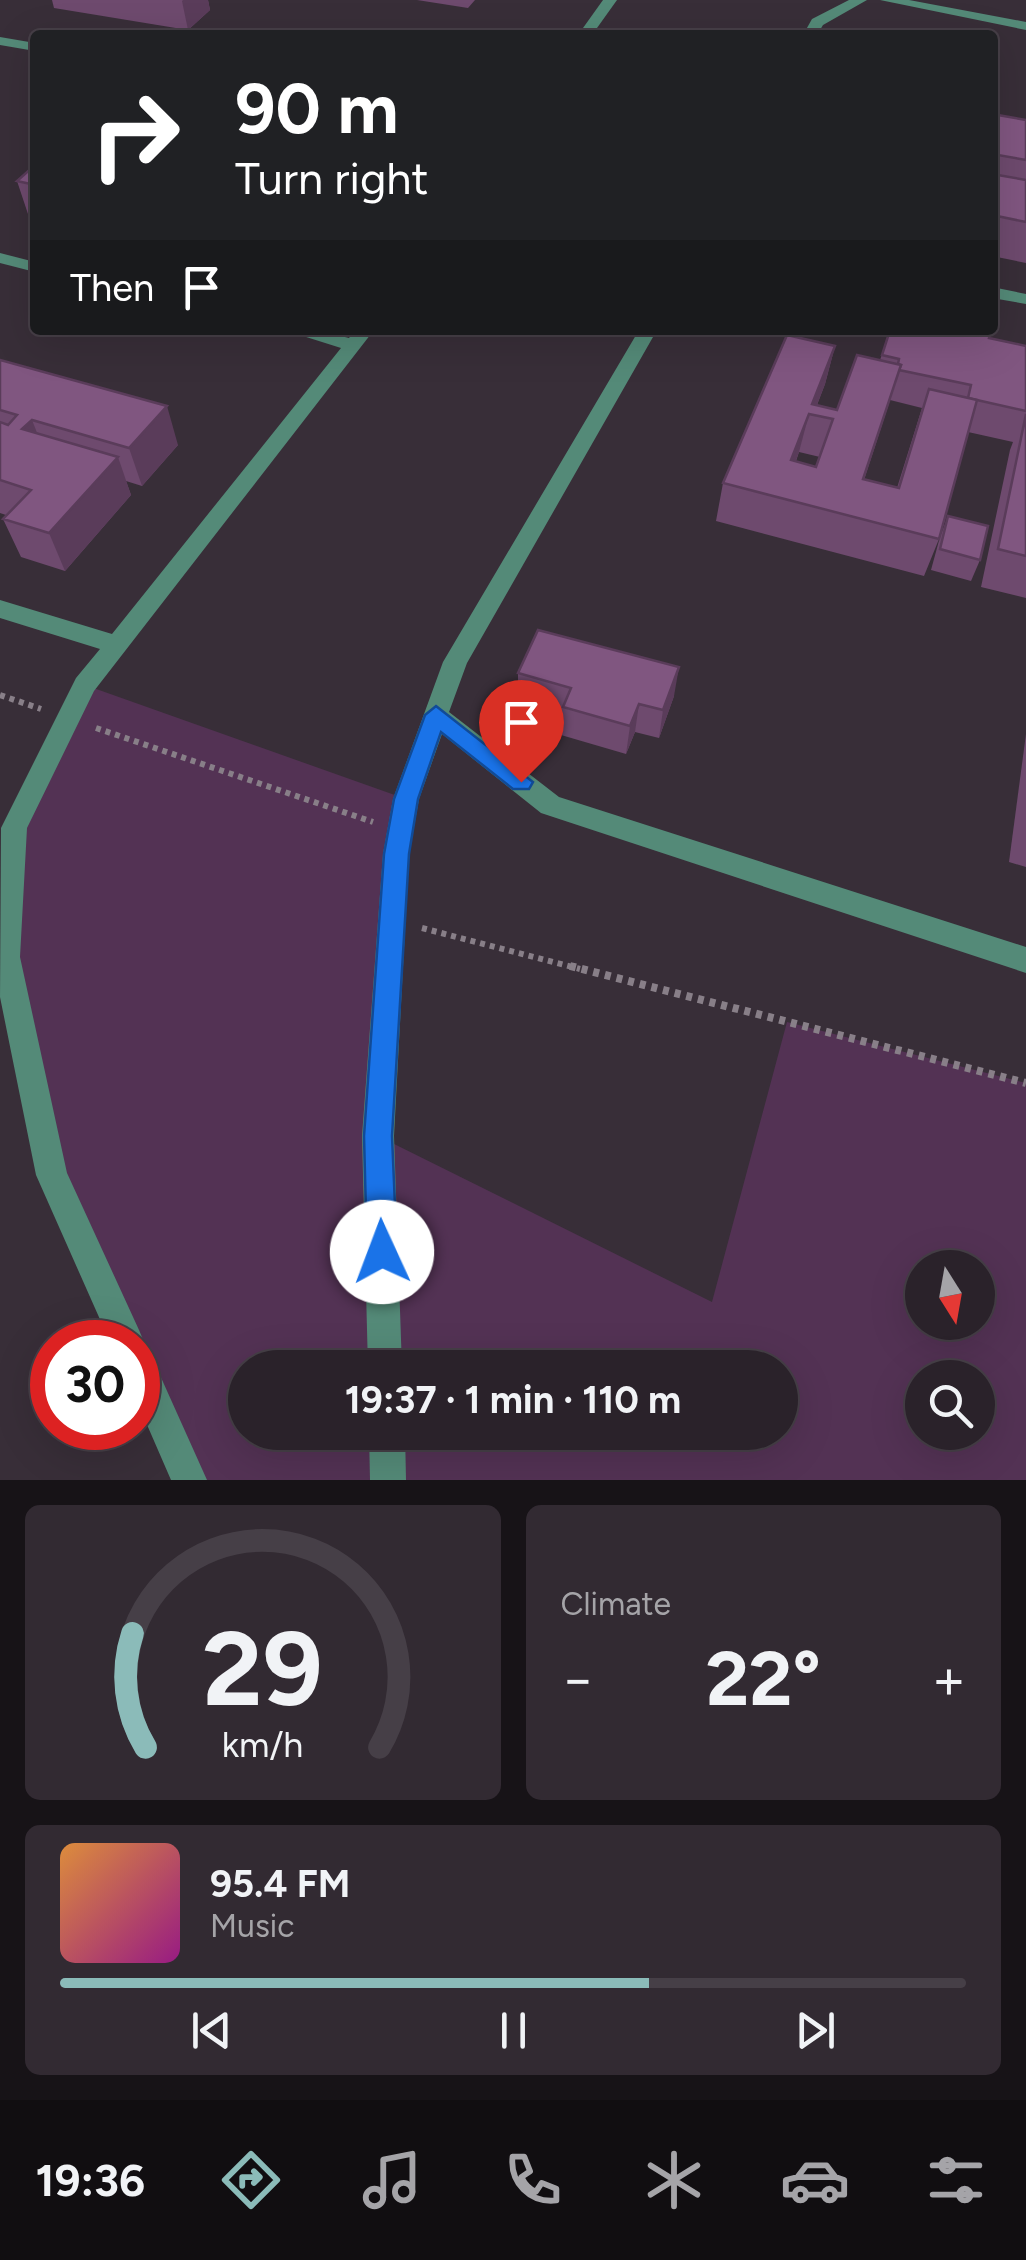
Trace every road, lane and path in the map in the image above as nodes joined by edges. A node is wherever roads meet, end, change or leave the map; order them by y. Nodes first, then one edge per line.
1 (610, 0) edge
2 (860, 0) edge
3 (887, 0) edge
4 (1026, 26) edge
5 (589, 30) edge
6 (813, 30) edge
7 (0, 40) edge
8 (30, 46) edge
9 (0, 258) edge
10 (30, 266) edge
11 (998, 293) edge
12 (1026, 299) edge
13 (645, 335) edge
14 (359, 337) edge
15 (0, 610) edge
16 (117, 645) junction
17 (0, 695) edge
18 (436, 715) junction
19 (67, 718) junction
20 (400, 832) junction
21 (392, 920) junction
22 (1026, 960) edge
23 (1026, 1084) edge
24 (117, 1320) edge
25 (384, 1350) edge
26 (160, 1415) edge
27 (387, 1450) edge
28 (189, 1480) edge
29 (388, 1480) edge

1 - 5 street
2 - 6 street
3 - 4 street
7 - 8 street
9 - 10 street
11 - 12 street
13 - 18 street
14 - 16 street
15 - 16 street
16 - 19 street
17 - 19 path
18 - 20 street
18 - 22 street
19 - 20 path
19 - 24 street
20 - 21 street
21 - 23 path
21 - 25 street
26 - 28 street
27 - 29 street

